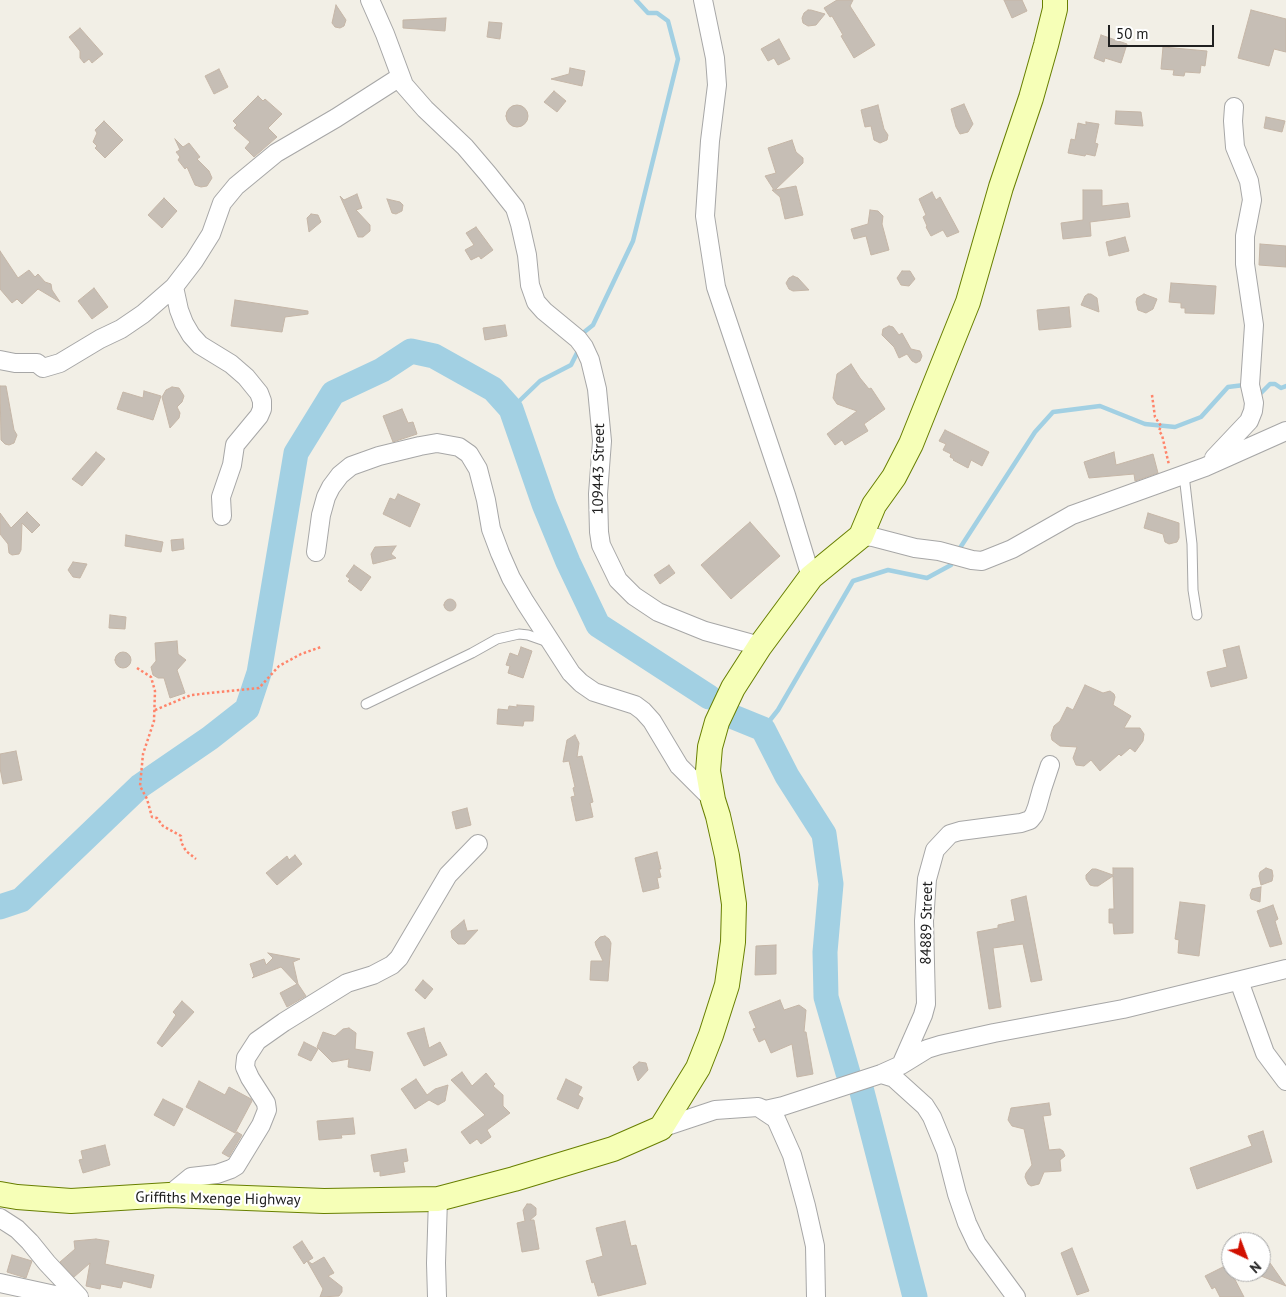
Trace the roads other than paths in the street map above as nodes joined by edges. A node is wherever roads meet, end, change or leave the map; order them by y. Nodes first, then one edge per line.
1 (370, 0) edge
2 (703, 0) edge
3 (1055, 0) edge
4 (400, 77) junction
5 (1234, 107) dead end
6 (174, 287) junction
7 (0, 360) edge
8 (1286, 431) edge
9 (1205, 467) junction
10 (1179, 477) junction
11 (222, 516) dead end
12 (861, 536) junction
13 (316, 552) dead end
14 (811, 577) junction
15 (1197, 615) dead end
16 (552, 644) junction
17 (760, 646) junction
18 (366, 704) dead end
19 (1050, 765) dead end
20 (712, 800) junction
21 (478, 844) dead end
22 (1286, 969) edge
23 (1239, 981) junction
24 (901, 1065) junction
25 (882, 1074) junction
26 (1286, 1081) edge
27 (758, 1107) junction
28 (661, 1128) junction
29 (0, 1194) edge
30 (169, 1194) junction
31 (438, 1199) junction
32 (0, 1218) edge
33 (0, 1284) edge
34 (64, 1297) edge
35 (79, 1297) edge
36 (437, 1297) edge
37 (816, 1297) edge
38 (1016, 1297) edge

1 - 4 street, 109443 Street
2 - 14 street
3 - 12 street
4 - 6 street
4 - 17 street, 109443 Street
5 - 9 street
6 - 7 street
6 - 11 street
8 - 9 street
9 - 10 street
10 - 12 street
10 - 15 lane
12 - 14 street
13 - 16 street
14 - 17 street
16 - 18 lane
16 - 20 street
17 - 20 street
19 - 24 street, 84889 Street
20 - 28 street
21 - 30 street
22 - 23 street
23 - 24 street
23 - 26 street
24 - 25 street
25 - 27 street
25 - 38 street
27 - 28 street
27 - 37 street
28 - 31 street, Griffiths Mxenge Highway
29 - 30 street, Griffiths Mxenge Highway
30 - 31 street, Griffiths Mxenge Highway
31 - 36 street
32 - 35 street
33 - 34 street

